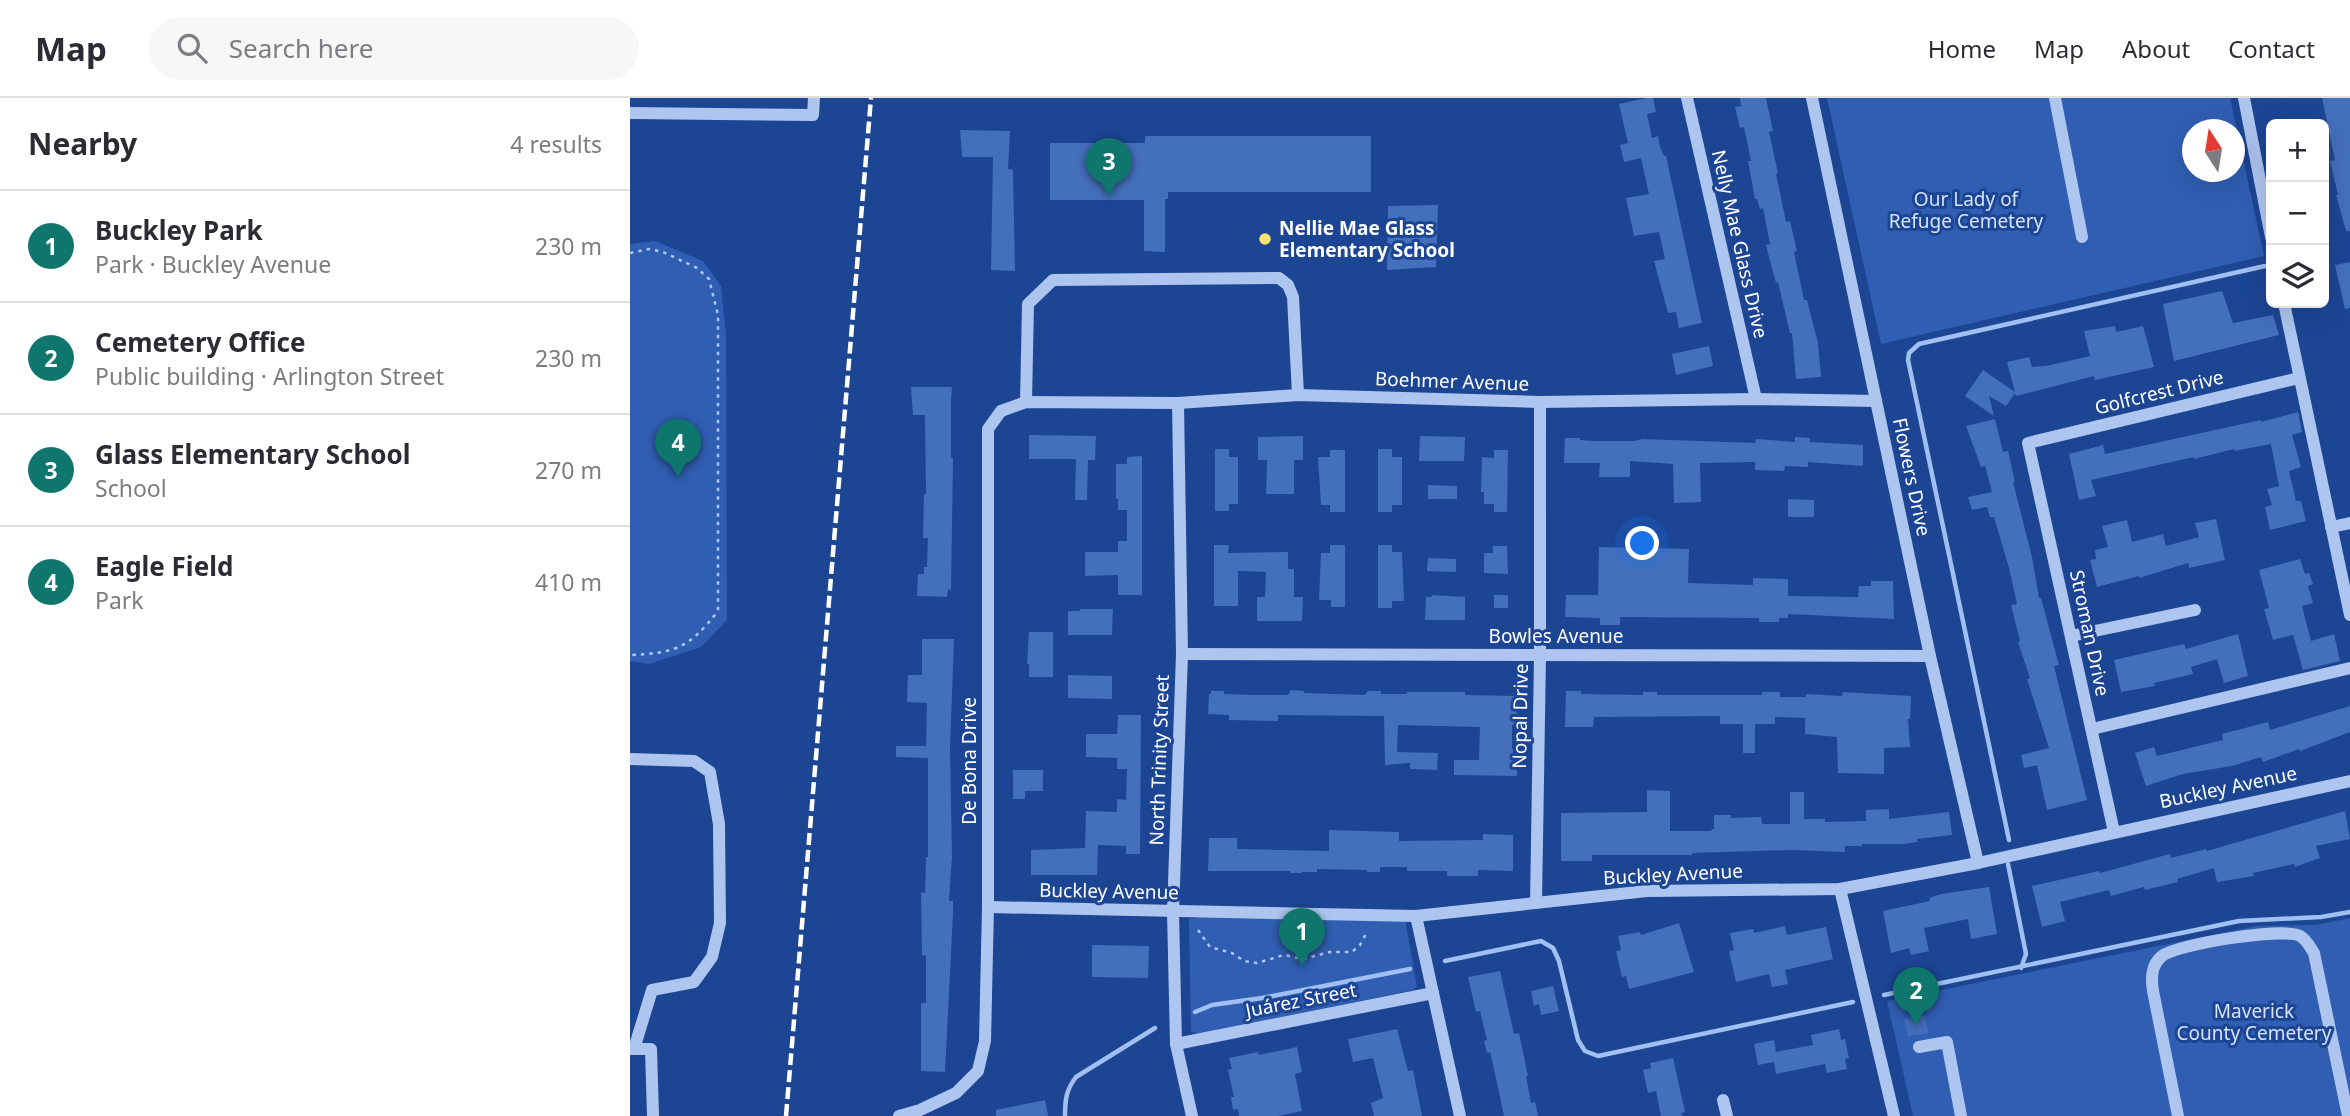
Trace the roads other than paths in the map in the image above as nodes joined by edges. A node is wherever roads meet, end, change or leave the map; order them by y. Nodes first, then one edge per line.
1 (814, 98) edge
2 (1687, 98) edge
3 (1812, 98) edge
4 (2055, 98) edge
5 (2244, 98) edge
6 (630, 113) edge
7 (2266, 211) edge
8 (2082, 237) dead end
9 (2285, 308) edge
10 (2299, 378) junction
11 (1298, 395) junction
12 (1756, 399) junction
13 (1876, 401) junction
14 (1027, 402) junction
15 (1540, 402) junction
16 (1178, 403) junction
17 (2028, 443) joint
18 (2350, 523) edge
19 (2331, 527) junction
20 (2195, 610) dead end
21 (2350, 615) edge
22 (2071, 636) junction
23 (1182, 654) junction
24 (1540, 656) junction
25 (1930, 656) junction
26 (2350, 668) edge
27 (2092, 729) junction
28 (630, 759) edge
29 (2350, 781) edge
30 (2114, 832) junction
31 (1978, 863) junction
32 (1840, 889) junction
33 (1535, 903) junction
34 (988, 907) junction
35 (1173, 912) junction
36 (1416, 916) junction
37 (1433, 993) junction
38 (1176, 1044) junction
39 (1919, 1047) dead end
40 (632, 1049) edge
41 (1723, 1100) dead end
42 (921, 1113) edge
43 (653, 1116) edge
44 (899, 1116) edge
45 (1192, 1116) edge
46 (1460, 1116) edge
47 (1727, 1116) edge
48 (1894, 1116) edge
49 (1961, 1116) edge
50 (2178, 1116) edge
51 (2348, 1116) edge

1 - 6 street
2 - 12 street, Nelly Mae Glass Drive
3 - 13 street, Flowers Drive
4 - 8 street
5 - 7 street
9 - 10 street
10 - 17 street, Golfcrest Drive
10 - 19 street
11 - 14 street
11 - 15 street, Boehmer Avenue
11 - 16 street, Boehmer Avenue
12 - 13 street, Boehmer Avenue
12 - 15 street, Boehmer Avenue
13 - 25 street, Flowers Drive
14 - 16 street, Boehmer Avenue
14 - 34 street, De Bona Drive
15 - 24 street, Nopal Drive
16 - 23 street, North Trinity Street
17 - 22 street, Stroman Drive
18 - 19 street
19 - 21 street
20 - 22 street
22 - 27 street, Stroman Drive
23 - 24 street, Bowles Avenue
23 - 35 street, North Trinity Street
24 - 25 street, Bowles Avenue
24 - 33 street, Nopal Drive
25 - 31 street, Flowers Drive
26 - 27 street
27 - 30 street, Stroman Drive
28 - 40 street
29 - 30 street, Buckley Avenue
30 - 31 street, Buckley Avenue
31 - 32 street, Buckley Avenue
32 - 33 street, Buckley Avenue
32 - 48 street
33 - 36 street, Buckley Avenue
34 - 35 street, Buckley Avenue
34 - 42 street, De Bona Drive
35 - 36 street, Buckley Avenue
35 - 38 street, North Trinity Street
36 - 37 street
37 - 38 street, Juárez Street
37 - 46 street
38 - 45 street, North Trinity Street
39 - 49 street
40 - 43 street
41 - 47 street
42 - 44 street, De Bona Drive
50 - 51 street

